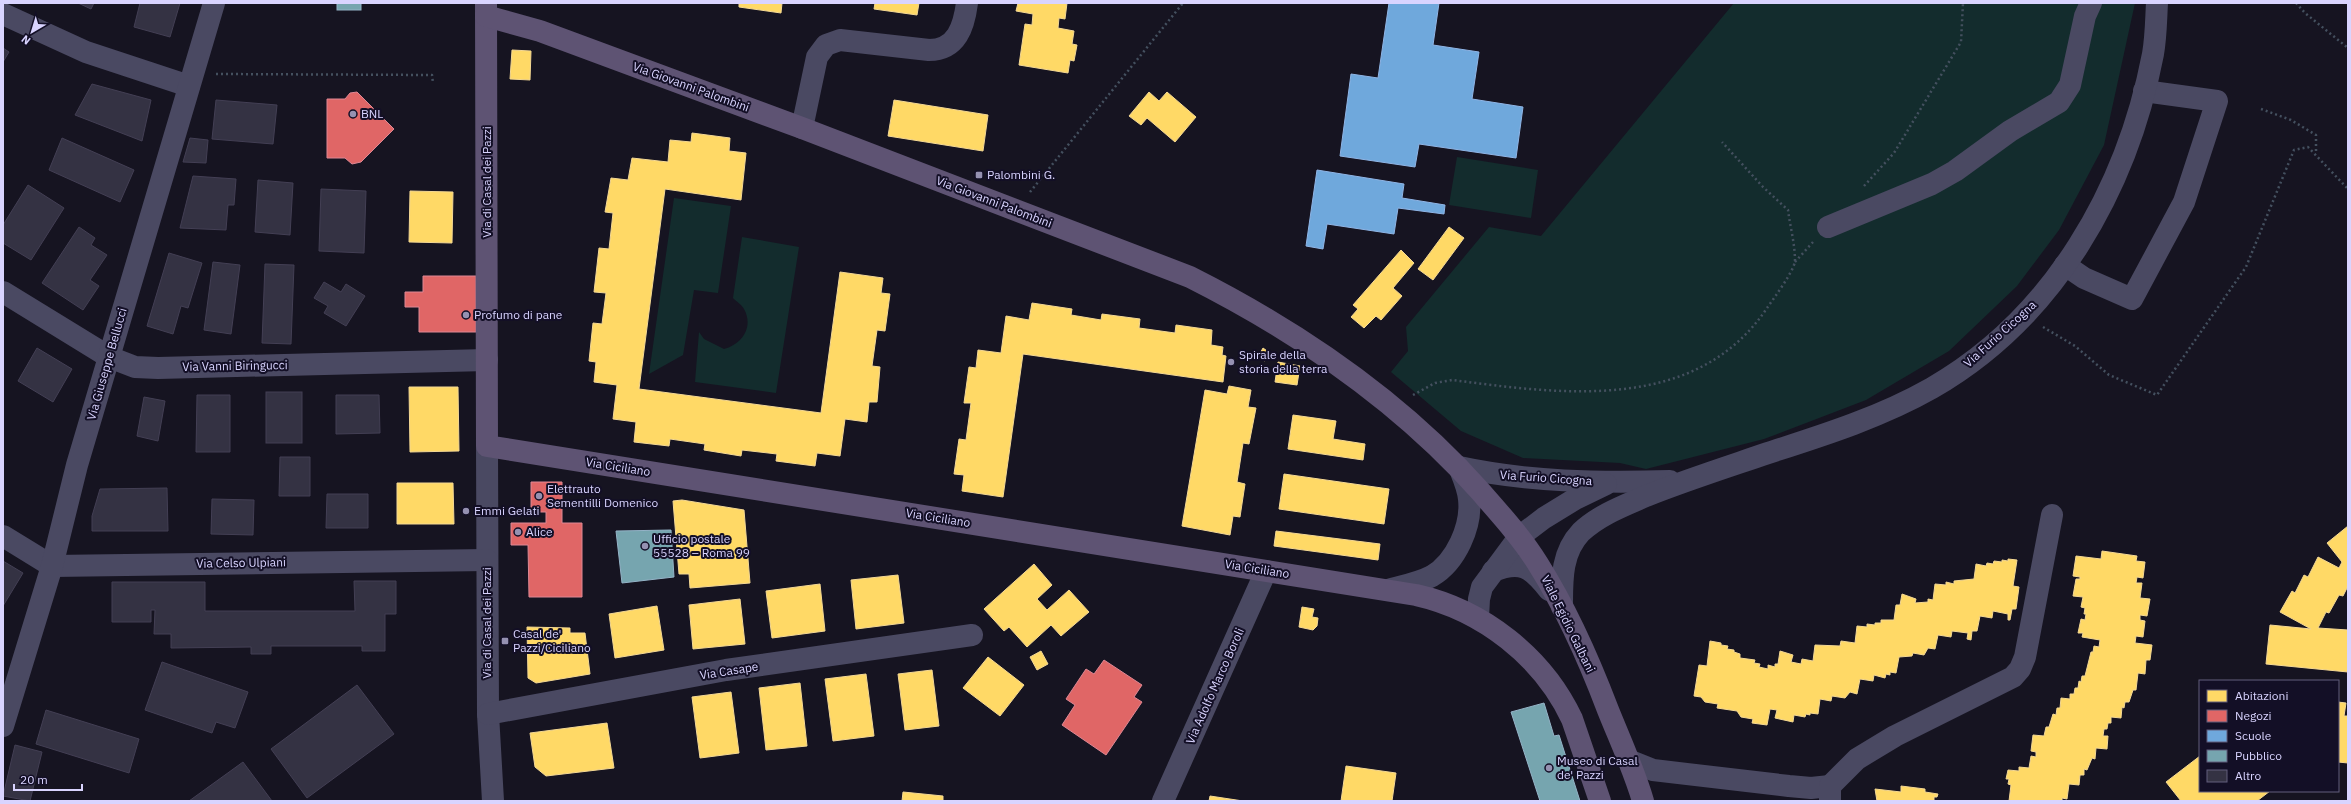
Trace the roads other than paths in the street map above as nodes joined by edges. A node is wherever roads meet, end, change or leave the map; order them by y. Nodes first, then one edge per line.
1 (214, 3) edge
2 (967, 3) edge
3 (2090, 3) edge
4 (2157, 3) edge
5 (486, 9) edge
6 (3, 14) edge
7 (192, 77) junction
8 (2144, 91) junction
9 (802, 128) junction
10 (1828, 227) road end
11 (2065, 265) junction
12 (3, 292) edge
13 (108, 357) junction
14 (487, 360) junction
15 (487, 446) junction
16 (1459, 467) junction
17 (1683, 481) junction
18 (1611, 482) junction
19 (2052, 515) dead end
20 (3, 536) edge
21 (1519, 537) junction
22 (487, 560) junction
23 (52, 566) junction
24 (1266, 570) junction
25 (1493, 571) junction
26 (1388, 590) junction
27 (1562, 606) junction
28 (1478, 618) junction
29 (972, 635) dead end
30 (488, 714) junction
31 (3, 726) edge
32 (1628, 760) junction
33 (1830, 794) edge
34 (493, 801) edge
35 (1163, 801) edge
36 (1600, 801) edge
37 (1643, 801) edge

1 - 7 street, Via Giuseppe Bellucci
2 - 9 street
3 - 10 street
4 - 8 street, Via Furio Cicogna
5 - 9 main road, Via Giovanni Palombini
5 - 14 main road, Via di Casal dei Pazzi
6 - 7 street
7 - 13 street, Via Giuseppe Bellucci
8 - 11 street, Via Furio Cicogna
8 - 11 street
9 - 16 main road, Via Giovanni Palombini
11 - 17 street, Via Furio Cicogna
12 - 13 street, Via Vanni Biringucci
13 - 14 street, Via Vanni Biringucci
13 - 23 street, Via Giuseppe Bellucci
14 - 15 main road, Via di Casal dei Pazzi
15 - 22 street, Via di Casal dei Pazzi
15 - 24 main road, Via Ciciliano
16 - 18 street, Via Furio Cicogna
16 - 21 main road, Viale Egidio Galbani
16 - 26 street
17 - 18 street, Via Furio Cicogna
17 - 27 street, Via Furio Cicogna
18 - 21 street, Via Furio Cicogna
19 - 33 street
20 - 23 street
21 - 25 street, Via Furio Cicogna
21 - 27 main road, Viale Egidio Galbani
22 - 23 street, Via Celso Ulpiani
22 - 30 street, Via di Casal dei Pazzi
23 - 31 street, Via Giuseppe Bellucci
24 - 26 main road, Via Ciciliano
24 - 35 street, Via Adolfo Marco Boroli
25 - 27 street
25 - 28 street, Via Furio Cicogna
26 - 28 main road
27 - 32 main road, Viale Egidio Galbani
28 - 36 main road
29 - 30 street, Via Casape
30 - 34 street, Via di Casal dei Pazzi
32 - 33 street
32 - 37 main road, Viale Egidio Galbani

